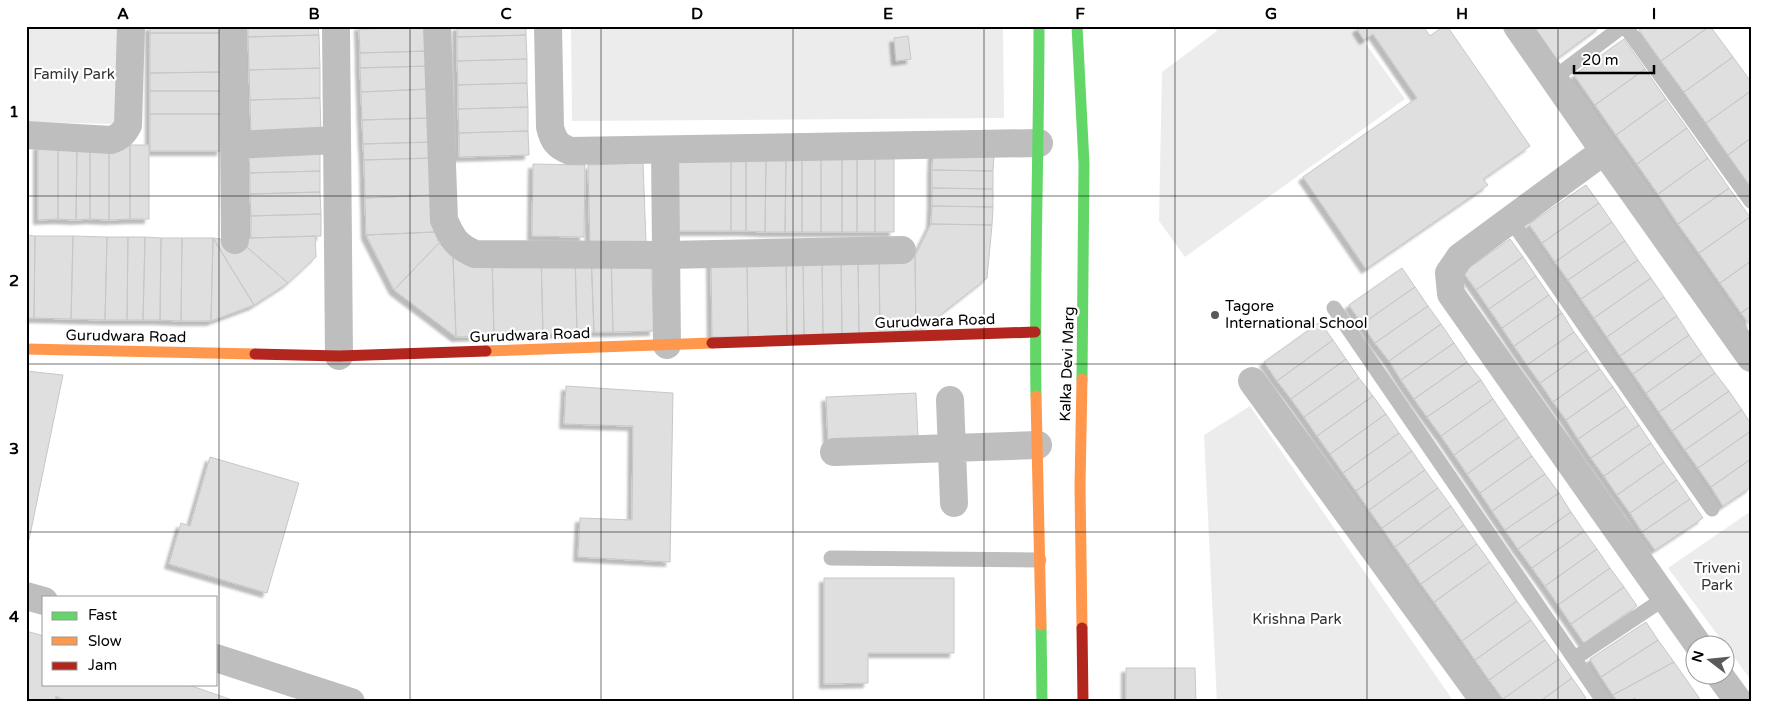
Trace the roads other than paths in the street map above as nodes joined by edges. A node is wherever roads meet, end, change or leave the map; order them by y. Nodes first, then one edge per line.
1 (131, 26) edge
2 (233, 26) edge
3 (336, 26) edge
4 (437, 26) edge
5 (548, 26) edge
6 (1039, 26) edge
7 (1077, 26) edge
8 (1517, 26) edge
9 (1624, 26) edge
10 (1554, 78) junction
11 (26, 135) edge
12 (337, 140) junction
13 (1039, 144) junction
14 (234, 145) junction
15 (665, 150) junction
16 (1604, 151) junction
17 (1751, 201) edge
18 (1511, 220) junction
19 (234, 240) dead end
20 (902, 250) dead end
21 (666, 255) junction
22 (1334, 308) dead end
23 (1034, 332) junction
24 (667, 345) junction
25 (26, 349) edge
26 (339, 356) junction
27 (1751, 358) edge
28 (1252, 380) dead end
29 (950, 400) dead end
30 (1038, 445) junction
31 (951, 448) junction
32 (834, 452) dead end
33 (954, 503) dead end
34 (1712, 509) dead end
35 (831, 558) dead end
36 (1039, 560) junction
37 (26, 596) edge
38 (1665, 598) junction
39 (42, 600) edge
40 (1692, 636) edge
41 (1575, 658) junction
42 (218, 659) edge
43 (1727, 686) edge
44 (350, 702) edge
45 (1042, 702) edge
46 (1083, 702) edge
47 (1485, 702) edge
48 (1604, 702) edge
49 (1739, 702) edge

1 - 11 street
2 - 14 street
3 - 12 street
4 - 21 street
5 - 15 street
6 - 13 street, Kalka Devi Marg
7 - 46 street, Kalka Devi Marg
8 - 10 street
9 - 10 lane
9 - 17 lane
10 - 16 street
12 - 14 street
12 - 26 street
13 - 15 street
13 - 23 street, Kalka Devi Marg
14 - 19 street
15 - 21 street
16 - 18 street
16 - 27 street
18 - 34 lane
18 - 38 street
20 - 21 street
21 - 24 street
22 - 41 lane
23 - 24 street, Gurudwara Road
23 - 30 street, Kalka Devi Marg
24 - 26 street, Gurudwara Road
25 - 26 street, Gurudwara Road
28 - 47 street
29 - 31 street
30 - 31 street
30 - 36 street, Kalka Devi Marg
31 - 32 street
31 - 33 street
35 - 36 lane
36 - 45 street, Kalka Devi Marg
37 - 39 street
38 - 40 street
38 - 41 lane
41 - 48 lane
42 - 44 street
43 - 49 street

